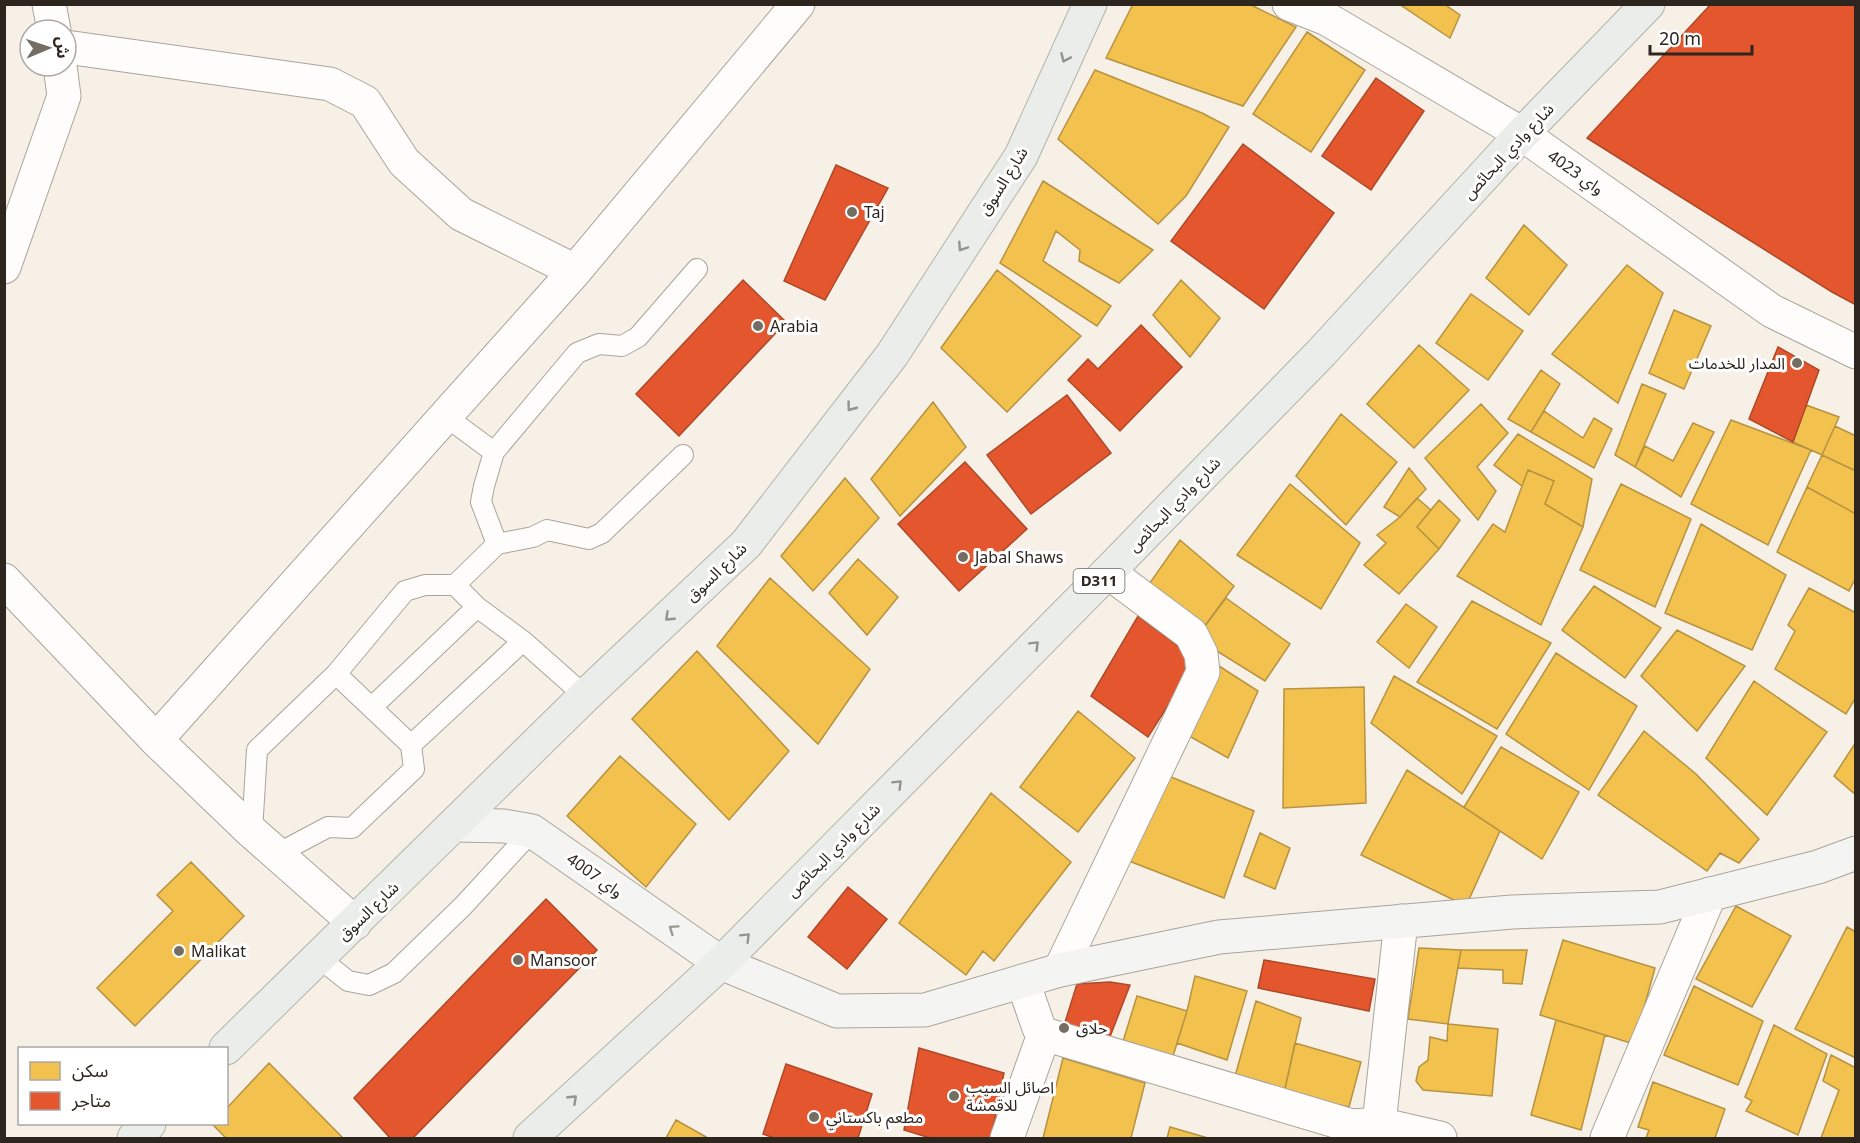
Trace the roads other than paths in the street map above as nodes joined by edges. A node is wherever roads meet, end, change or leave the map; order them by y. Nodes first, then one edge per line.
1 (798, 4) edge
2 (1090, 4) edge
3 (1289, 4) edge
4 (1648, 4) edge
5 (78, 48) edge
6 (62, 78) edge
7 (1522, 134) junction
8 (4, 267) edge
9 (697, 270) dead end
10 (575, 271) junction
11 (1856, 352) edge
12 (445, 416) junction
13 (494, 452) junction
14 (684, 455) dead end
15 (497, 544) junction
16 (1108, 572) junction
17 (4, 580) edge
18 (455, 585) junction
19 (477, 607) junction
20 (523, 641) junction
21 (336, 674) junction
22 (585, 696) junction
23 (372, 707) junction
24 (156, 740) junction
25 (411, 746) junction
26 (456, 825) junction
27 (532, 831) junction
28 (252, 832) junction
29 (1856, 853) edge
30 (277, 854) junction
31 (1710, 894) junction
32 (1401, 921) junction
33 (355, 923) junction
34 (319, 958) junction
35 (722, 963) junction
36 (1060, 970) junction
37 (1023, 982) junction
38 (1044, 1034) junction
39 (227, 1047) edge
40 (148, 1125) edge
41 (1371, 1131) edge
42 (134, 1138) edge
43 (530, 1138) edge
44 (1007, 1138) edge
45 (1440, 1138) edge
46 (1607, 1138) edge

1 - 10 street
2 -> 22 main road, شارع السوق
3 - 7 street, واي 4023
4 - 7 main road, شارع وادي البحائص / D311
5 - 10 street
6 - 8 street
7 - 11 street, واي 4023
7 - 16 main road, شارع وادي البحائص / D311
9 - 13 lane
10 - 12 street
12 - 13 lane
12 - 24 street
13 - 15 lane
14 - 15 lane
15 - 18 lane
35 -> 16 main road, شارع وادي البحائص / D311
16 - 36 street
17 - 24 street
18 - 19 lane
18 - 21 lane
19 - 20 lane
19 - 23 lane
20 - 22 lane
20 - 25 lane
21 - 23 lane
21 - 28 lane
22 - 26 main road, شارع السوق
23 - 25 lane
24 - 28 street
25 - 30 lane
26 - 27 street, واي 4007
26 - 33 main road, شارع السوق
27 - 34 lane
35 -> 27 street, واي 4007
28 - 30 street
29 - 31 street, واي 4007
30 - 33 street
31 - 32 street, واي 4007
31 - 46 street
32 - 36 street, واي 4007
32 - 41 street
33 - 34 main road, شارع السوق
34 - 39 main road, شارع السوق
35 - 37 street, واي 4007
43 -> 35 main road, شارع وادي البحائص / D311
36 - 37 street, واي 4007
37 - 38 street
38 - 41 street
38 - 44 street
40 - 42 main road
41 - 45 street

